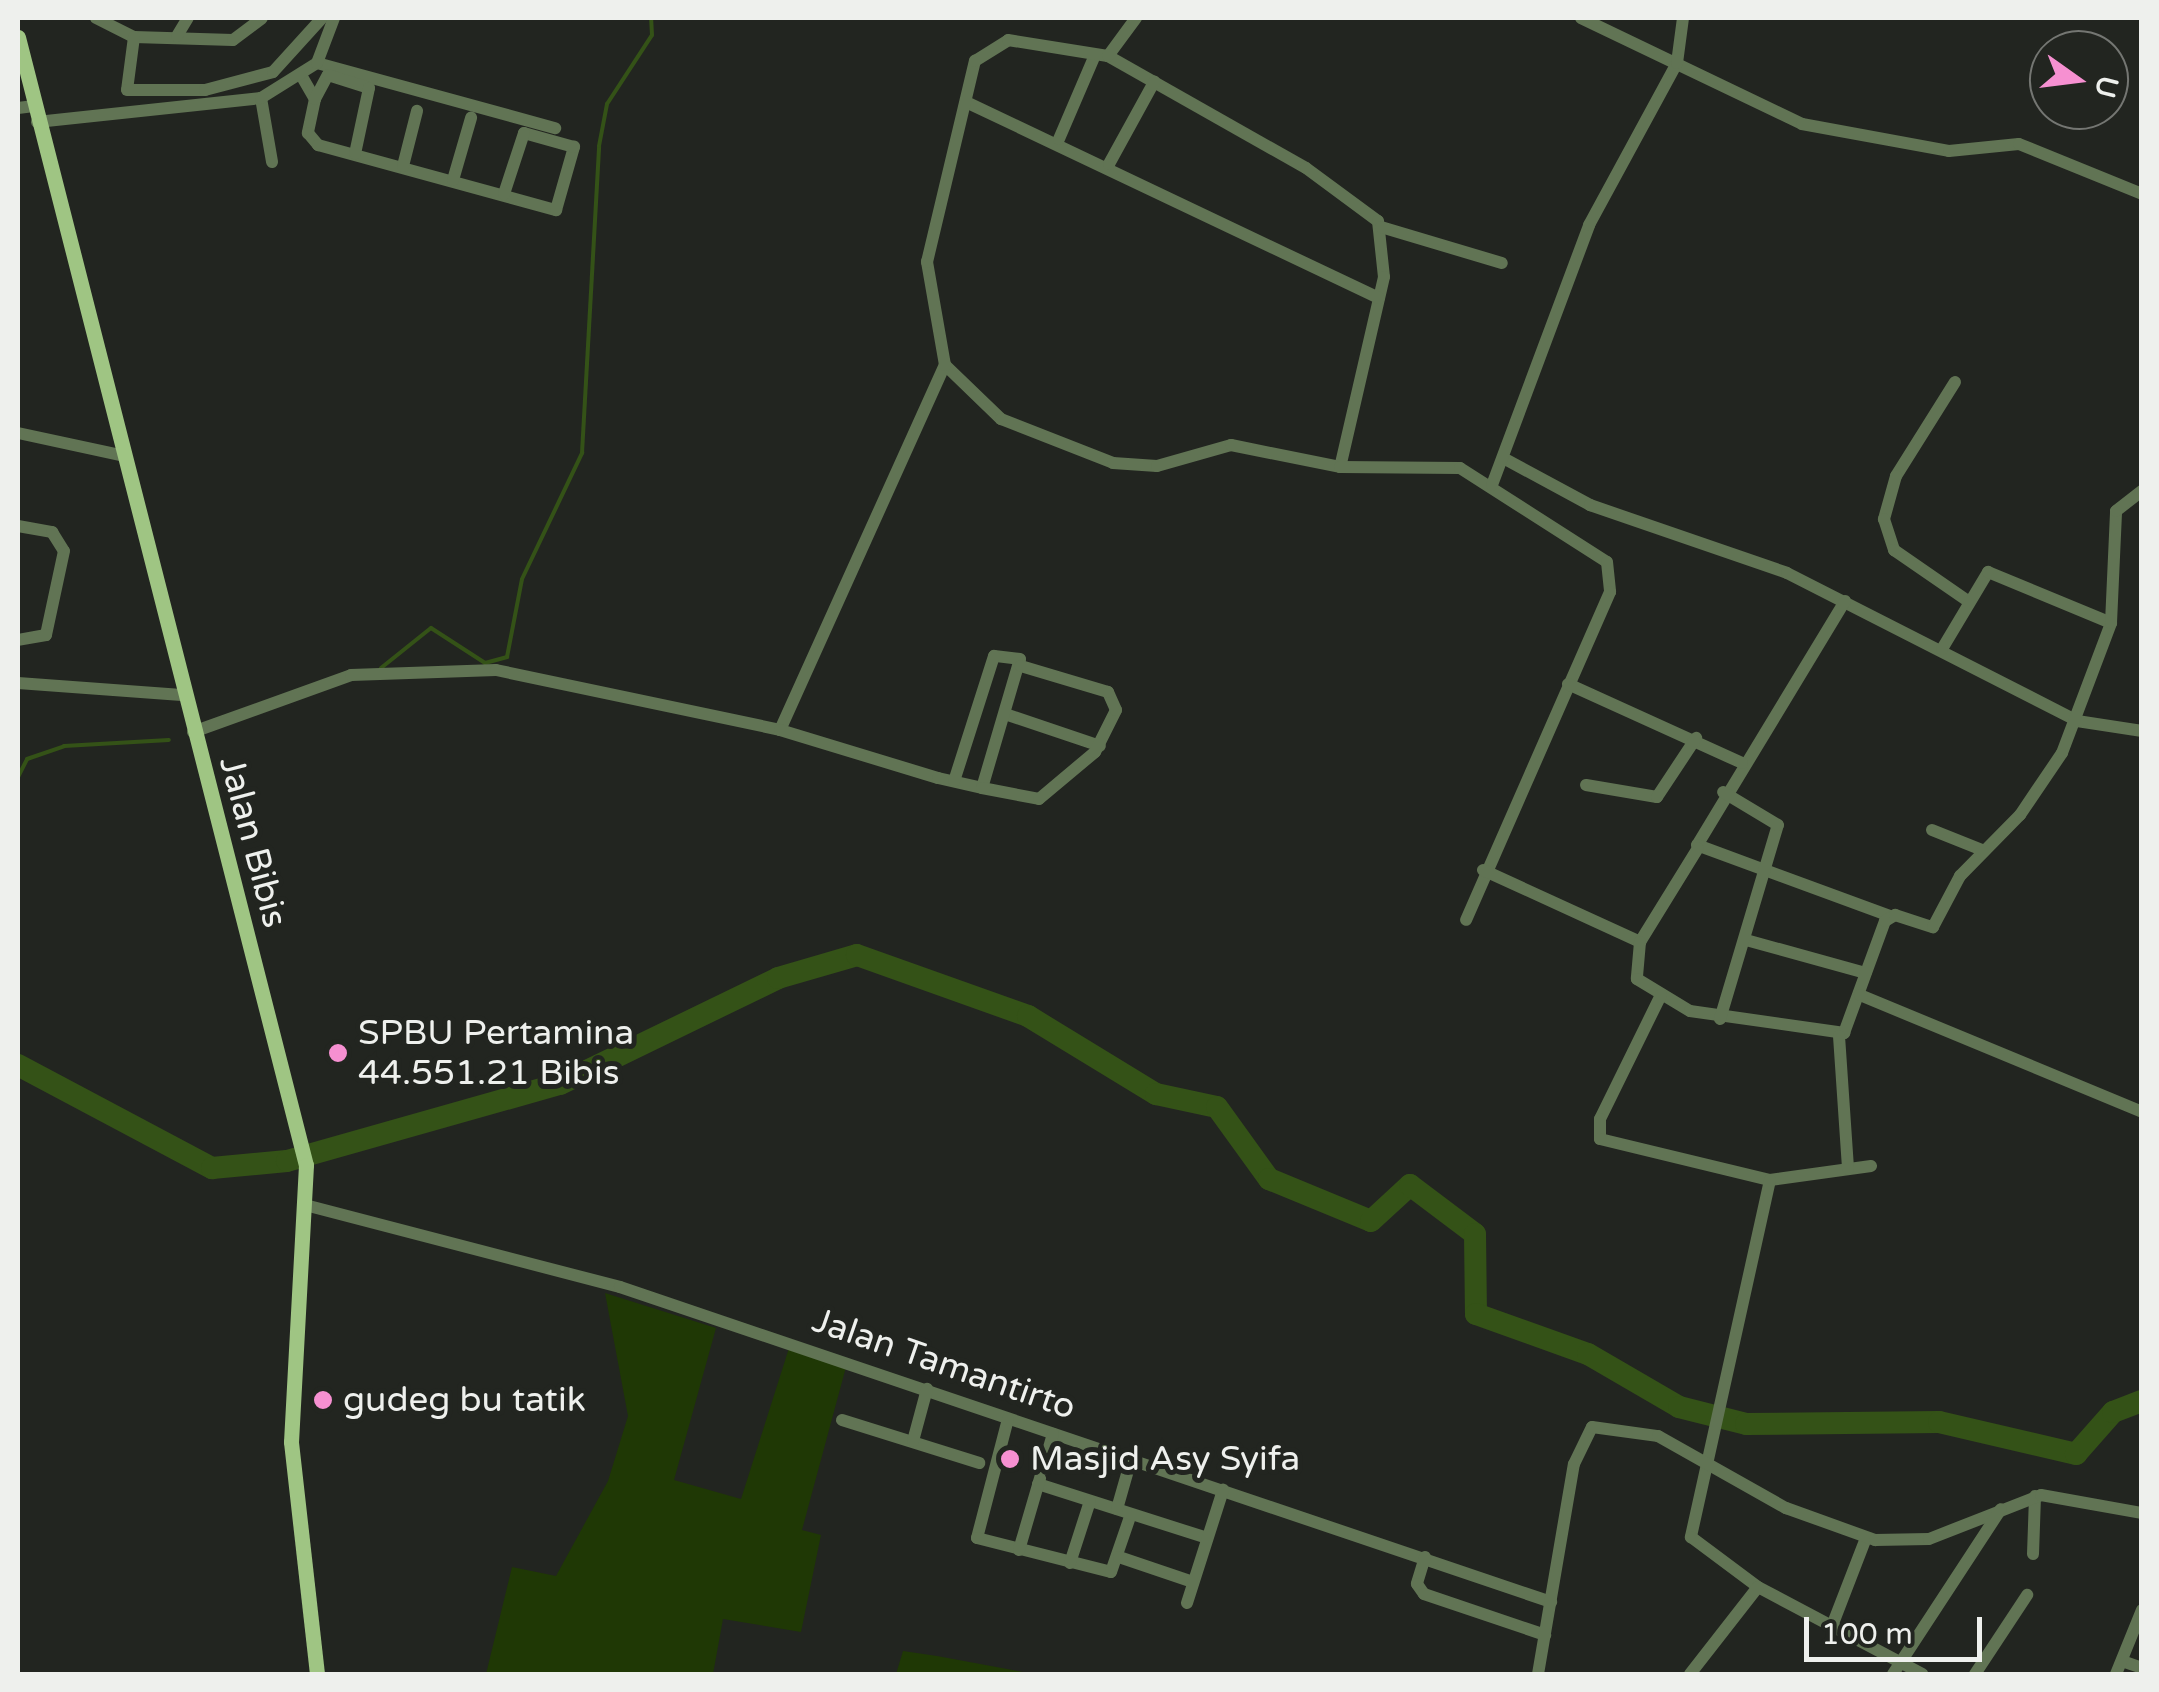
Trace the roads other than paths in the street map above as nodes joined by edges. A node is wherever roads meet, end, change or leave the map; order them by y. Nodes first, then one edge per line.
1 (96, 18) edge
2 (128, 18) edge
3 (188, 18) edge
4 (244, 18) edge
5 (262, 18) edge
6 (322, 18) edge
7 (334, 18) edge
8 (1136, 18) edge
9 (1581, 18) edge
10 (1683, 18) edge
11 (116, 26) edge
12 (177, 36) junction
13 (18, 37) edge
14 (134, 37) junction
15 (233, 40) junction
16 (1102, 55) junction
17 (1677, 62) junction
18 (316, 63) junction
19 (301, 75) junction
20 (1154, 82) junction
21 (261, 98) junction
22 (315, 99) junction
23 (966, 102) junction
24 (30, 112) edge
25 (418, 112) dead end
26 (470, 118) dead end
27 (555, 128) dead end
28 (1059, 139) junction
29 (354, 154) junction
30 (272, 162) dead end
31 (1109, 164) junction
32 (403, 166) junction
33 (453, 180) junction
34 (504, 194) junction
35 (2142, 194) edge
36 (1381, 228) junction
37 (1502, 263) dead end
38 (1379, 298) junction
39 (945, 365) junction
40 (1955, 382) dead end
41 (18, 433) edge
42 (121, 455) junction
43 (1505, 458) junction
44 (1340, 467) junction
45 (1492, 485) junction
46 (2142, 491) edge
47 (18, 526) edge
48 (1845, 600) junction
49 (1968, 601) junction
50 (2111, 623) junction
51 (18, 640) edge
52 (1942, 649) junction
53 (1021, 666) junction
54 (18, 683) edge
55 (1568, 684) junction
56 (182, 695) junction
57 (1006, 714) junction
58 (2076, 722) junction
59 (780, 730) junction
60 (193, 732) junction
61 (2142, 732) edge
62 (1696, 738) junction
63 (1100, 746) junction
64 (1742, 763) junction
65 (954, 781) junction
66 (1586, 785) dead end
67 (982, 788) junction
68 (1723, 792) junction
69 (1932, 830) dead end
70 (1698, 848) junction
71 (1982, 850) junction
72 (1483, 870) junction
73 (1770, 870) junction
74 (1890, 916) junction
75 (1466, 920) dead end
76 (1746, 940) junction
77 (1640, 942) junction
78 (1866, 974) junction
79 (1661, 995) junction
80 (1860, 995) junction
81 (1720, 1019) junction
82 (1839, 1036) junction
83 (2142, 1112) edge
84 (1872, 1166) dead end
85 (1848, 1170) junction
86 (1770, 1180) junction
87 (309, 1206) junction
88 (928, 1389) junction
89 (1008, 1419) junction
90 (842, 1420) dead end
91 (1053, 1434) junction
92 (913, 1441) junction
93 (1132, 1460) junction
94 (979, 1462) dead end
95 (1713, 1466) junction
96 (1038, 1484) junction
97 (1223, 1490) junction
98 (2035, 1496) junction
99 (1090, 1501) junction
100 (2002, 1507) junction
101 (1116, 1510) junction
102 (2142, 1513) edge
103 (1132, 1514) junction
104 (1207, 1538) junction
105 (1866, 1538) junction
106 (1019, 1550) junction
107 (2033, 1554) dead end
108 (1119, 1557) junction
109 (1426, 1557) junction
110 (1070, 1563) junction
111 (1193, 1582) junction
112 (1758, 1588) junction
113 (2027, 1595) dead end
114 (1551, 1602) junction
115 (1187, 1603) dead end
116 (2142, 1610) edge
117 (1832, 1626) junction
118 (1545, 1635) junction
119 (2122, 1660) junction
120 (2142, 1668) edge
121 (1896, 1670) edge
122 (316, 1674) edge
123 (1538, 1674) edge
124 (1690, 1674) edge
125 (1922, 1674) edge
126 (1975, 1674) edge
127 (2116, 1674) edge

1 - 11 street
2 - 11 street
3 - 12 street
4 - 15 street
5 - 15 street
6 - 14 street
7 - 18 street
8 - 16 street
9 - 17 street
10 - 17 street
11 - 14 street
12 - 14 street
12 - 15 street
13 - 24 main road, Jalan Bibis
16 - 20 street
16 - 23 street
16 - 28 street
17 - 35 street
17 - 43 street
18 - 19 street
18 - 27 street
19 - 21 street
19 - 22 street
20 - 31 street
20 - 36 street
21 - 24 street
21 - 30 street
22 - 29 street
22 - 29 street
23 - 28 street
23 - 39 street
24 - 42 main road, Jalan Bibis
25 - 32 street
26 - 33 street
28 - 31 street
29 - 32 street
31 - 38 street
32 - 33 street
33 - 34 street
34 - 34 street
36 - 37 street
36 - 38 street
38 - 44 street
39 - 44 street
39 - 59 street
40 - 49 street
41 - 42 street
42 - 56 main road, Jalan Bibis
43 - 45 street
43 - 48 street
44 - 45 street
45 - 55 street
46 - 50 street
47 - 51 street
48 - 52 street
48 - 64 street
49 - 50 street
49 - 52 street
50 - 58 street
52 - 58 street
53 - 57 street
53 - 63 street
53 - 65 street
54 - 56 street
55 - 62 street
55 - 72 street
56 - 60 main road, Jalan Bibis
57 - 63 street
57 - 67 street
58 - 61 street
58 - 71 street
59 - 60 street
59 - 65 street
60 - 87 main road, Jalan Bibis
62 - 64 street
62 - 66 street
63 - 67 street
64 - 68 street
65 - 67 street
68 - 70 street
68 - 73 street
69 - 71 street
70 - 73 street
70 - 77 street
71 - 74 street
72 - 75 street
72 - 77 street
73 - 74 street
73 - 76 street
74 - 78 street
76 - 78 street
76 - 81 street
77 - 79 street
78 - 80 street
79 - 81 street
79 - 86 street
80 - 82 street
80 - 83 street
81 - 82 street
82 - 85 street
84 - 85 street
85 - 86 street
86 - 95 street
87 - 88 street, Jalan Tamantirto
87 - 122 main road, Jalan Bibis
88 - 89 street, Jalan Tamantirto
88 - 92 street
89 - 91 street, Jalan Tamantirto
89 - 106 street
90 - 92 street
91 - 93 street, Jalan Tamantirto
91 - 96 street
92 - 94 street
93 - 97 street, Jalan Tamantirto
93 - 101 street
95 - 105 street
95 - 112 street
95 - 114 street
96 - 99 street
96 - 106 street
97 - 104 street
97 - 109 street, Jalan Tamantirto
98 - 100 street
98 - 102 street
98 - 107 street
99 - 101 street
99 - 110 street
100 - 105 street
100 - 121 street
101 - 103 street
103 - 104 street
103 - 108 street
104 - 111 street
105 - 117 street
106 - 110 street
108 - 110 street
108 - 111 street
109 - 114 street, Jalan Tamantirto
109 - 118 street
111 - 115 street
112 - 117 street
112 - 124 street
113 - 126 street
114 - 118 street
116 - 119 street
117 - 121 street
118 - 123 street
119 - 120 street
119 - 127 street
121 - 125 street

